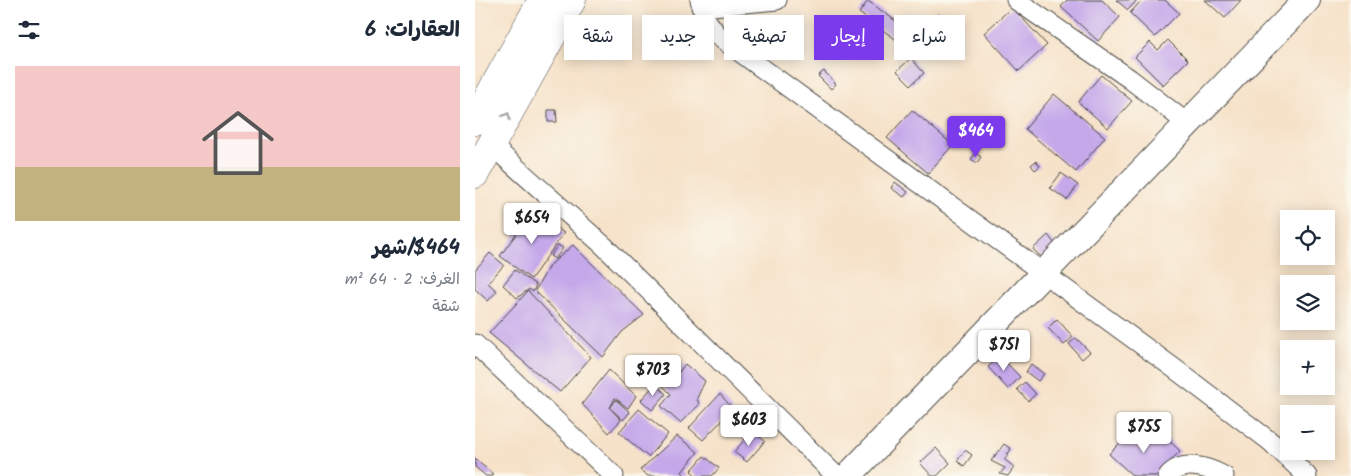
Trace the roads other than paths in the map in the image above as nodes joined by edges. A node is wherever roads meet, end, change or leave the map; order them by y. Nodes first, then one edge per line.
1 (542, 0) edge
2 (572, 0) edge
3 (777, 0) edge
4 (1015, 0) edge
5 (1307, 0) edge
6 (701, 3) edge
7 (475, 121) edge
8 (1188, 124) junction
9 (491, 145) junction
10 (475, 174) edge
11 (1043, 274) junction
12 (475, 344) edge
13 (614, 476) edge
14 (836, 476) edge
15 (848, 476) edge
16 (1168, 476) edge
17 (1224, 476) edge
18 (1307, 476) edge

1 - 7 highway
9 -> 2 highway
3 - 6 street
4 - 8 street
5 - 8 street
6 - 11 street
8 - 11 street
9 - 10 highway
9 - 14 street
11 - 15 street
11 - 18 street
12 - 13 street
16 - 17 street

